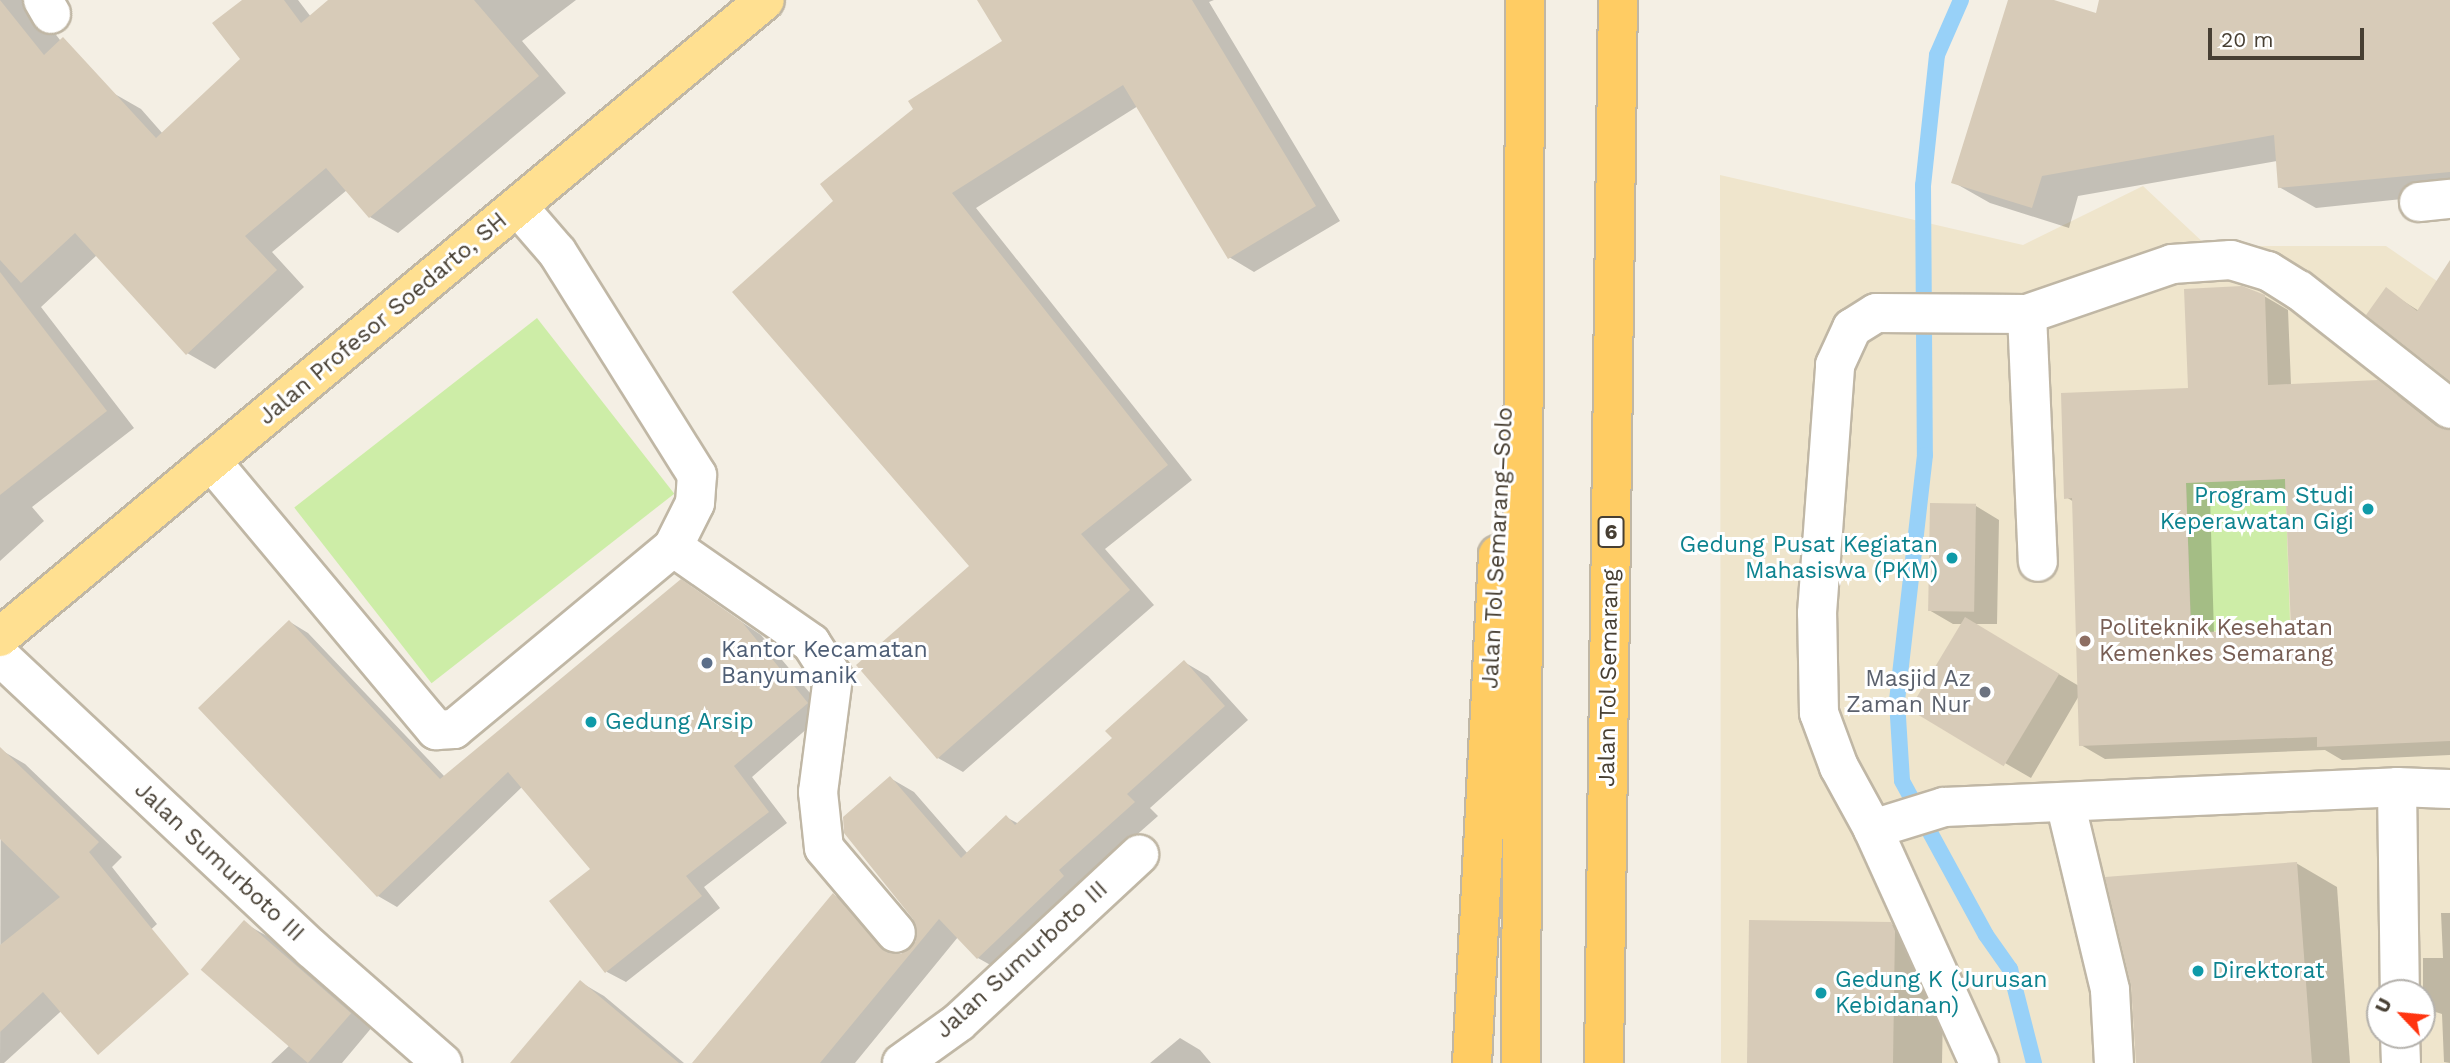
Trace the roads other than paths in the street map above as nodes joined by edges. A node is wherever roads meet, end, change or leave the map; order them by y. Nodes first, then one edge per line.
1 (765, 0) edge
2 (1618, 0) edge
3 (1525, 16) edge
4 (518, 207) junction
5 (2027, 314) junction
6 (2450, 409) edge
7 (211, 461) junction
8 (673, 547) junction
9 (2038, 562) dead end
10 (0, 637) edge
11 (0, 656) edge
12 (2396, 787) junction
13 (2450, 789) edge
14 (2065, 802) junction
15 (1886, 825) junction
16 (1139, 855) dead end
17 (896, 933) dead end
18 (2400, 979) edge
19 (925, 1057) edge
20 (1978, 1062) edge
21 (442, 1063) edge
22 (1472, 1063) edge
23 (1521, 1063) edge
24 (1604, 1063) edge
25 (2114, 1063) edge

1 - 4 main road, Jalan Profesor Soedarto, SH
2 - 24 highway, Jalan Tol Semarang / 6
3 - 22 highway, Jalan Tol Semarang–Solo
3 - 23 highway
4 - 7 main road, Jalan Profesor Soedarto, SH
4 - 8 street
5 - 6 street
5 - 9 street
5 - 15 street
7 - 8 street
7 - 10 main road, Jalan Profesor Soedarto, SH
8 - 17 street
11 - 21 street, Jalan Sumurboto III
12 - 13 street
12 - 14 street
12 - 18 street
14 - 15 street
14 - 25 street
15 - 20 street
16 - 19 street, Jalan Sumurboto III

